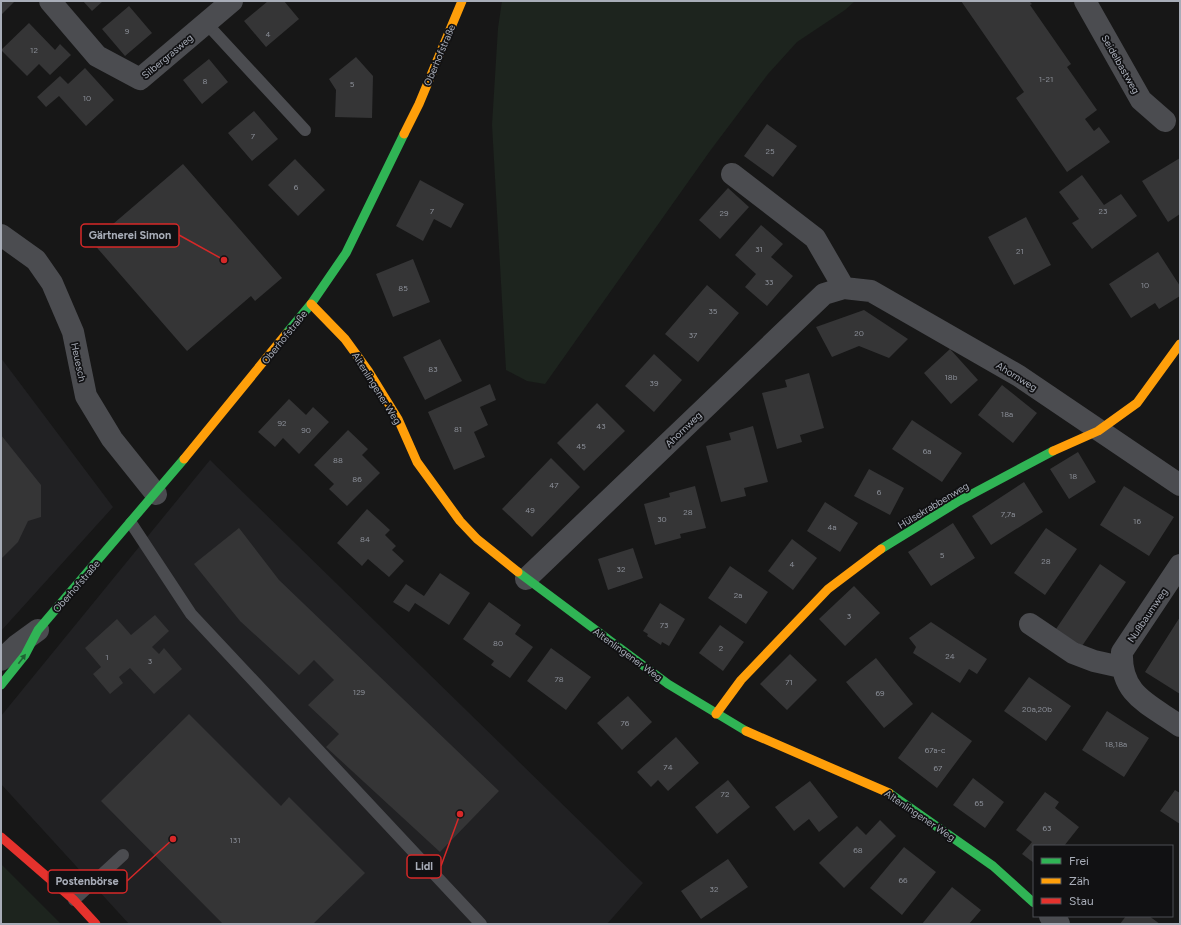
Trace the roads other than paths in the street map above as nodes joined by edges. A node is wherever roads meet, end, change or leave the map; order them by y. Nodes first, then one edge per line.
1 (50, 1) edge
2 (232, 1) edge
3 (462, 1) edge
4 (1085, 1) edge
5 (206, 23) junction
6 (1165, 121) dead end
7 (305, 130) dead end
8 (732, 174) dead end
9 (1, 235) edge
10 (844, 288) junction
11 (311, 304) junction
12 (1180, 344) edge
13 (1098, 431) junction
14 (1180, 484) edge
15 (156, 494) junction
16 (131, 523) junction
17 (1180, 565) edge
18 (526, 579) junction
19 (1030, 624) dead end
20 (38, 630) junction
21 (1, 660) edge
22 (1121, 667) junction
23 (1, 685) edge
24 (716, 714) junction
25 (1180, 726) edge
26 (1, 837) edge
27 (123, 855) dead end
28 (74, 900) junction
29 (1033, 902) edge
30 (1051, 917) edge
31 (96, 924) edge
32 (481, 924) edge
33 (1059, 924) edge

1 - 5 street, Silbergrasweg
2 - 5 street, Silbergrasweg
3 - 11 street, Oberhofstraße
4 - 6 street, Seidelbastweg
5 - 7 lane
8 - 10 street
9 - 15 street, Heuesch
10 - 13 street, Ahornweg
10 - 18 street, Ahornweg
11 - 15 street, Oberhofstraße
11 - 18 street, Altenlingener Weg
12 - 13 street, Hülsekrabbenweg
13 - 14 street, Ahornweg
13 - 24 street, Hülsekrabbenweg
15 - 16 street, Oberhofstraße
16 - 20 street, Oberhofstraße
16 - 32 lane
17 - 22 street, Nußbaumweg
18 - 24 street, Altenlingener Weg
19 - 22 street
20 - 21 street, Oberhofstraße
23 -> 20 street, Oberhofstraße
22 - 25 street
24 - 29 street, Altenlingener Weg
26 - 28 street
27 - 28 lane
28 - 31 street
30 - 33 street

